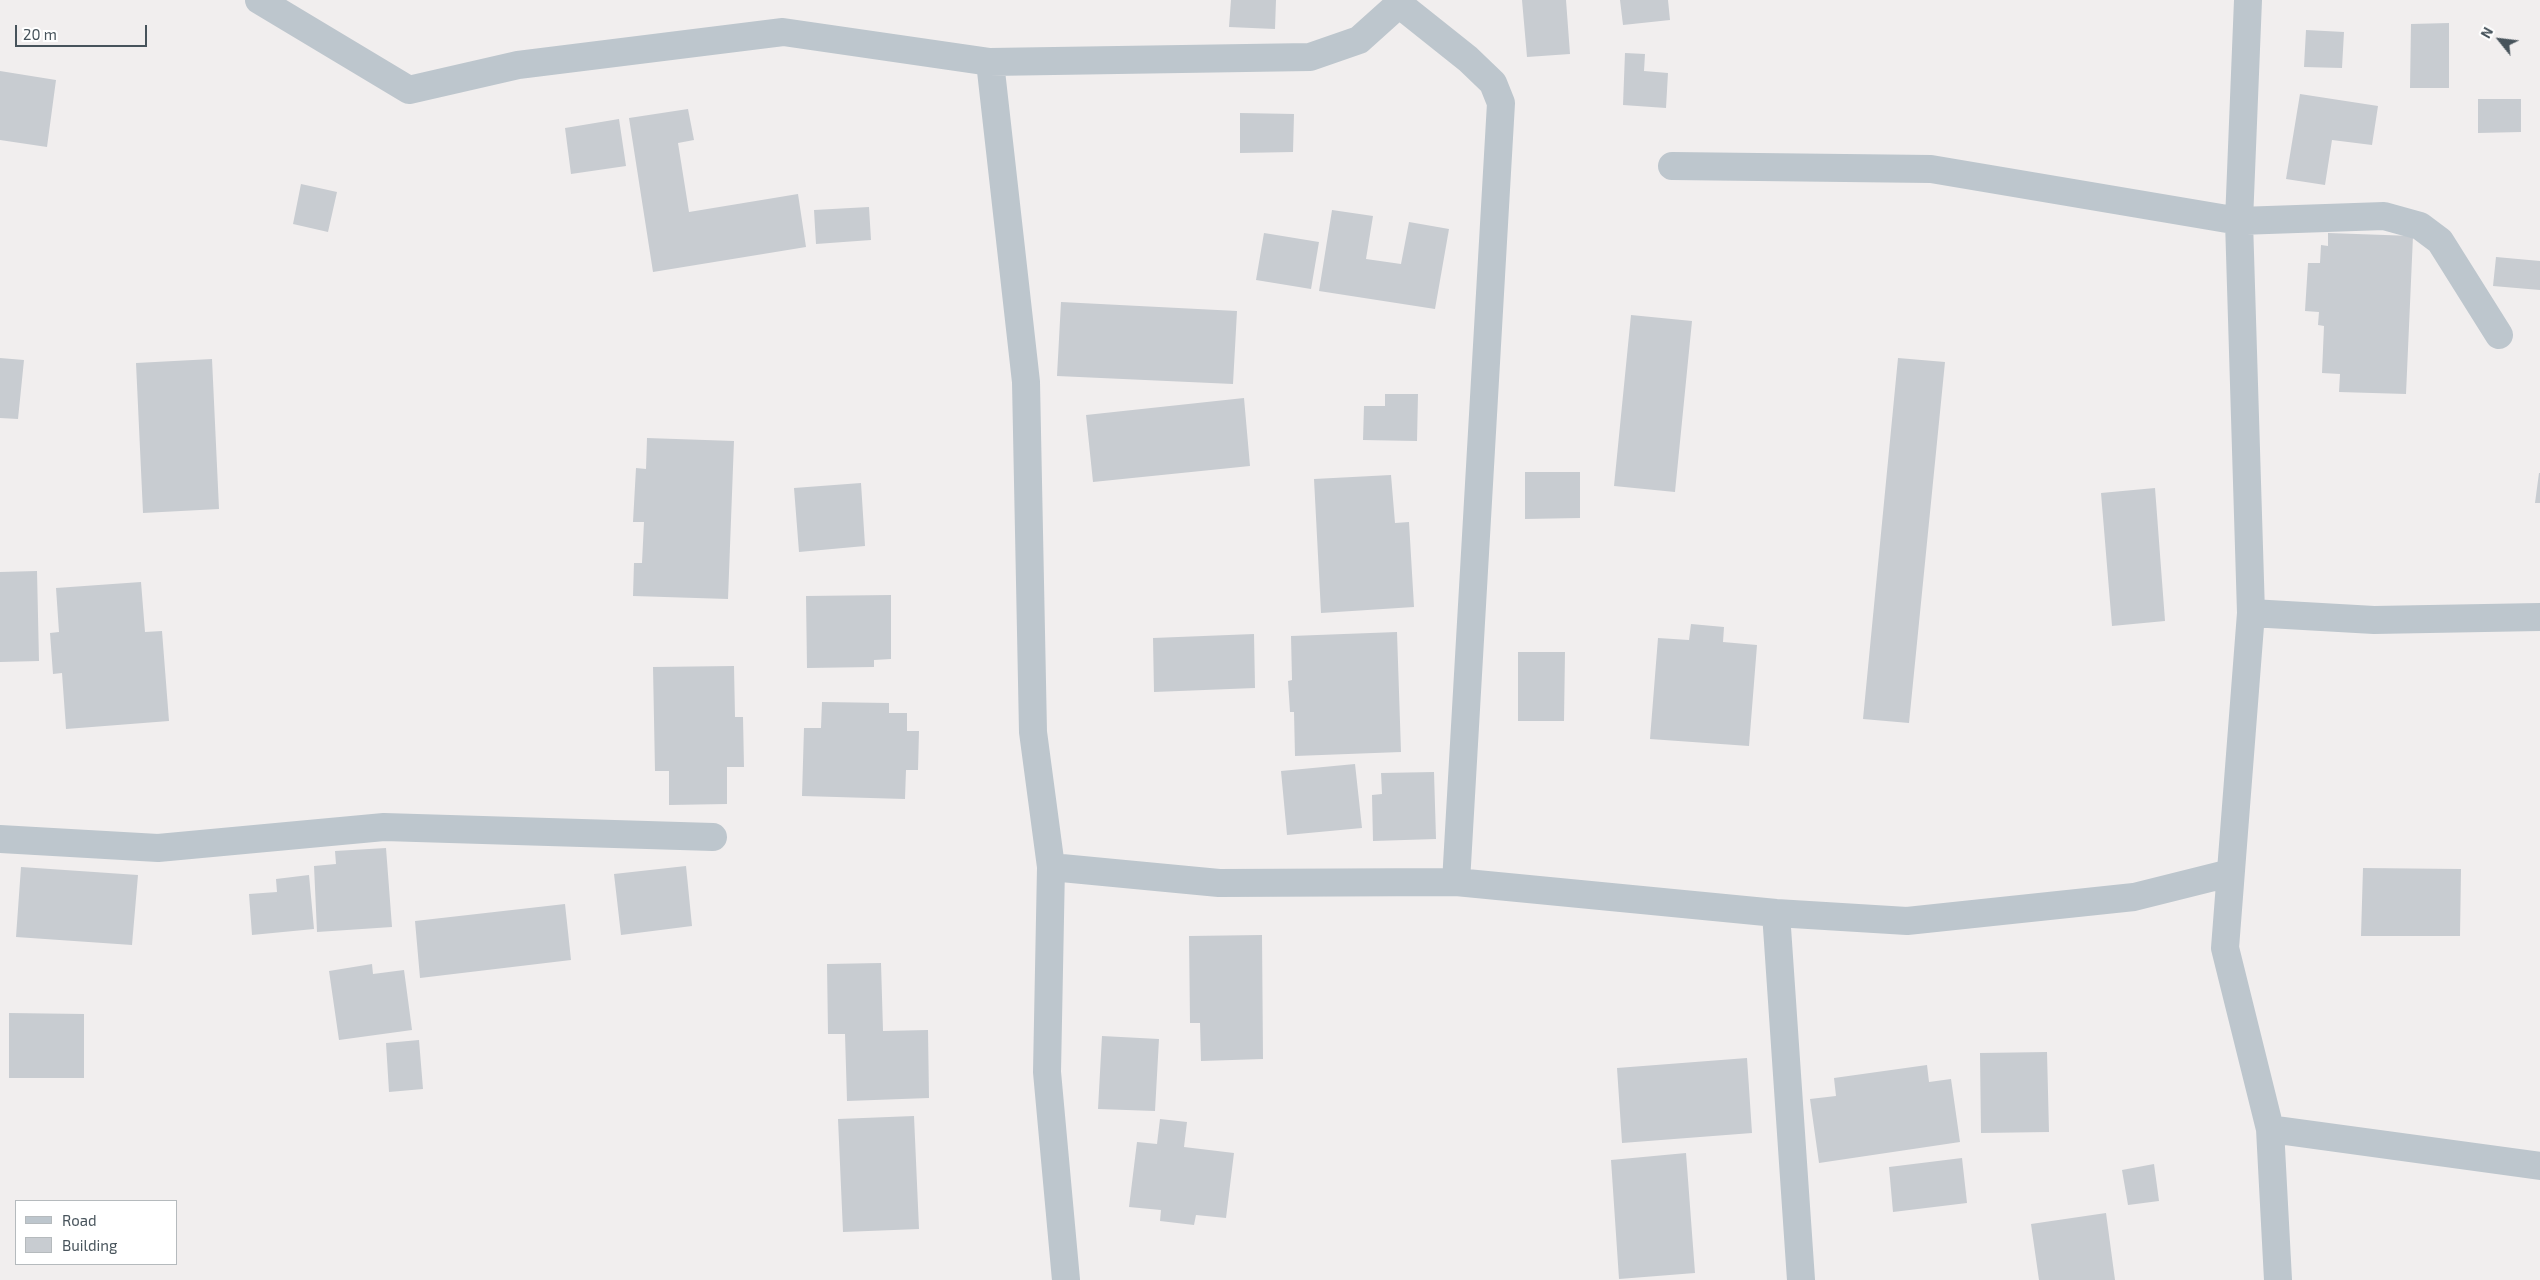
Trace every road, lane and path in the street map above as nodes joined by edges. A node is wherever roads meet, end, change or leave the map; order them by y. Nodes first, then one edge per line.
1 (259, 0) edge
2 (2248, 0) edge
3 (1400, 2) edge
4 (990, 62) junction
5 (1672, 166) dead end
6 (2240, 221) junction
7 (2499, 336) dead end
8 (2251, 613) junction
9 (2540, 617) edge
10 (713, 837) dead end
11 (0, 839) edge
12 (1051, 867) junction
13 (2230, 873) junction
14 (1456, 882) junction
15 (1776, 913) junction
16 (2270, 1129) junction
17 (2540, 1166) edge
18 (1066, 1280) edge
19 (1801, 1280) edge
20 (2278, 1280) edge

1 - 4 street
2 - 6 street
3 - 4 street
3 - 14 street
4 - 12 street
5 - 6 street
6 - 7 street
6 - 8 street
8 - 9 street
8 - 13 street
10 - 11 street
12 - 14 street
12 - 18 street
13 - 15 street
13 - 16 street
14 - 15 street
15 - 19 street
16 - 17 street
16 - 20 street

